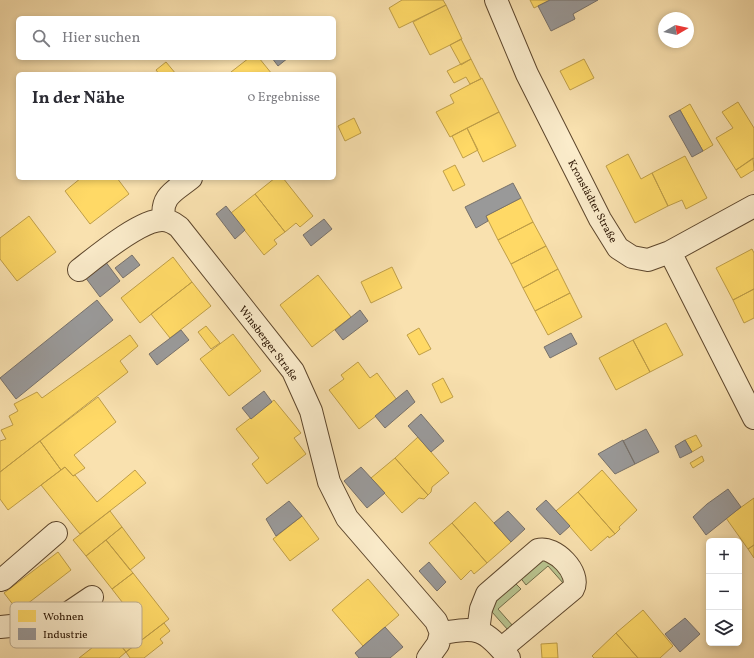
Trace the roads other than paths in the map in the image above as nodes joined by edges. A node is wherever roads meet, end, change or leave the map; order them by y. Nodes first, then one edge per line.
1 (496, 0) edge
2 (189, 180) edge
3 (754, 206) edge
4 (164, 219) junction
5 (670, 252) junction
6 (79, 270) dead end
7 (754, 418) edge
8 (56, 533) dead end
9 (0, 580) edge
10 (92, 597) dead end
11 (85, 602) edge
12 (10, 627) edge
13 (0, 628) edge
14 (478, 631) junction
15 (441, 633) junction
16 (505, 654) edge
17 (428, 658) edge

1 - 5 street, Kronstädter Straße
2 - 4 street
3 - 5 street, Kronstädter Straße
4 - 6 street
4 - 15 street, Winsberger Straße
5 - 7 street
8 - 9 street
10 - 11 street
12 - 13 street
14 - 15 street
14 - 16 street
14 - 16 street
15 - 17 street

